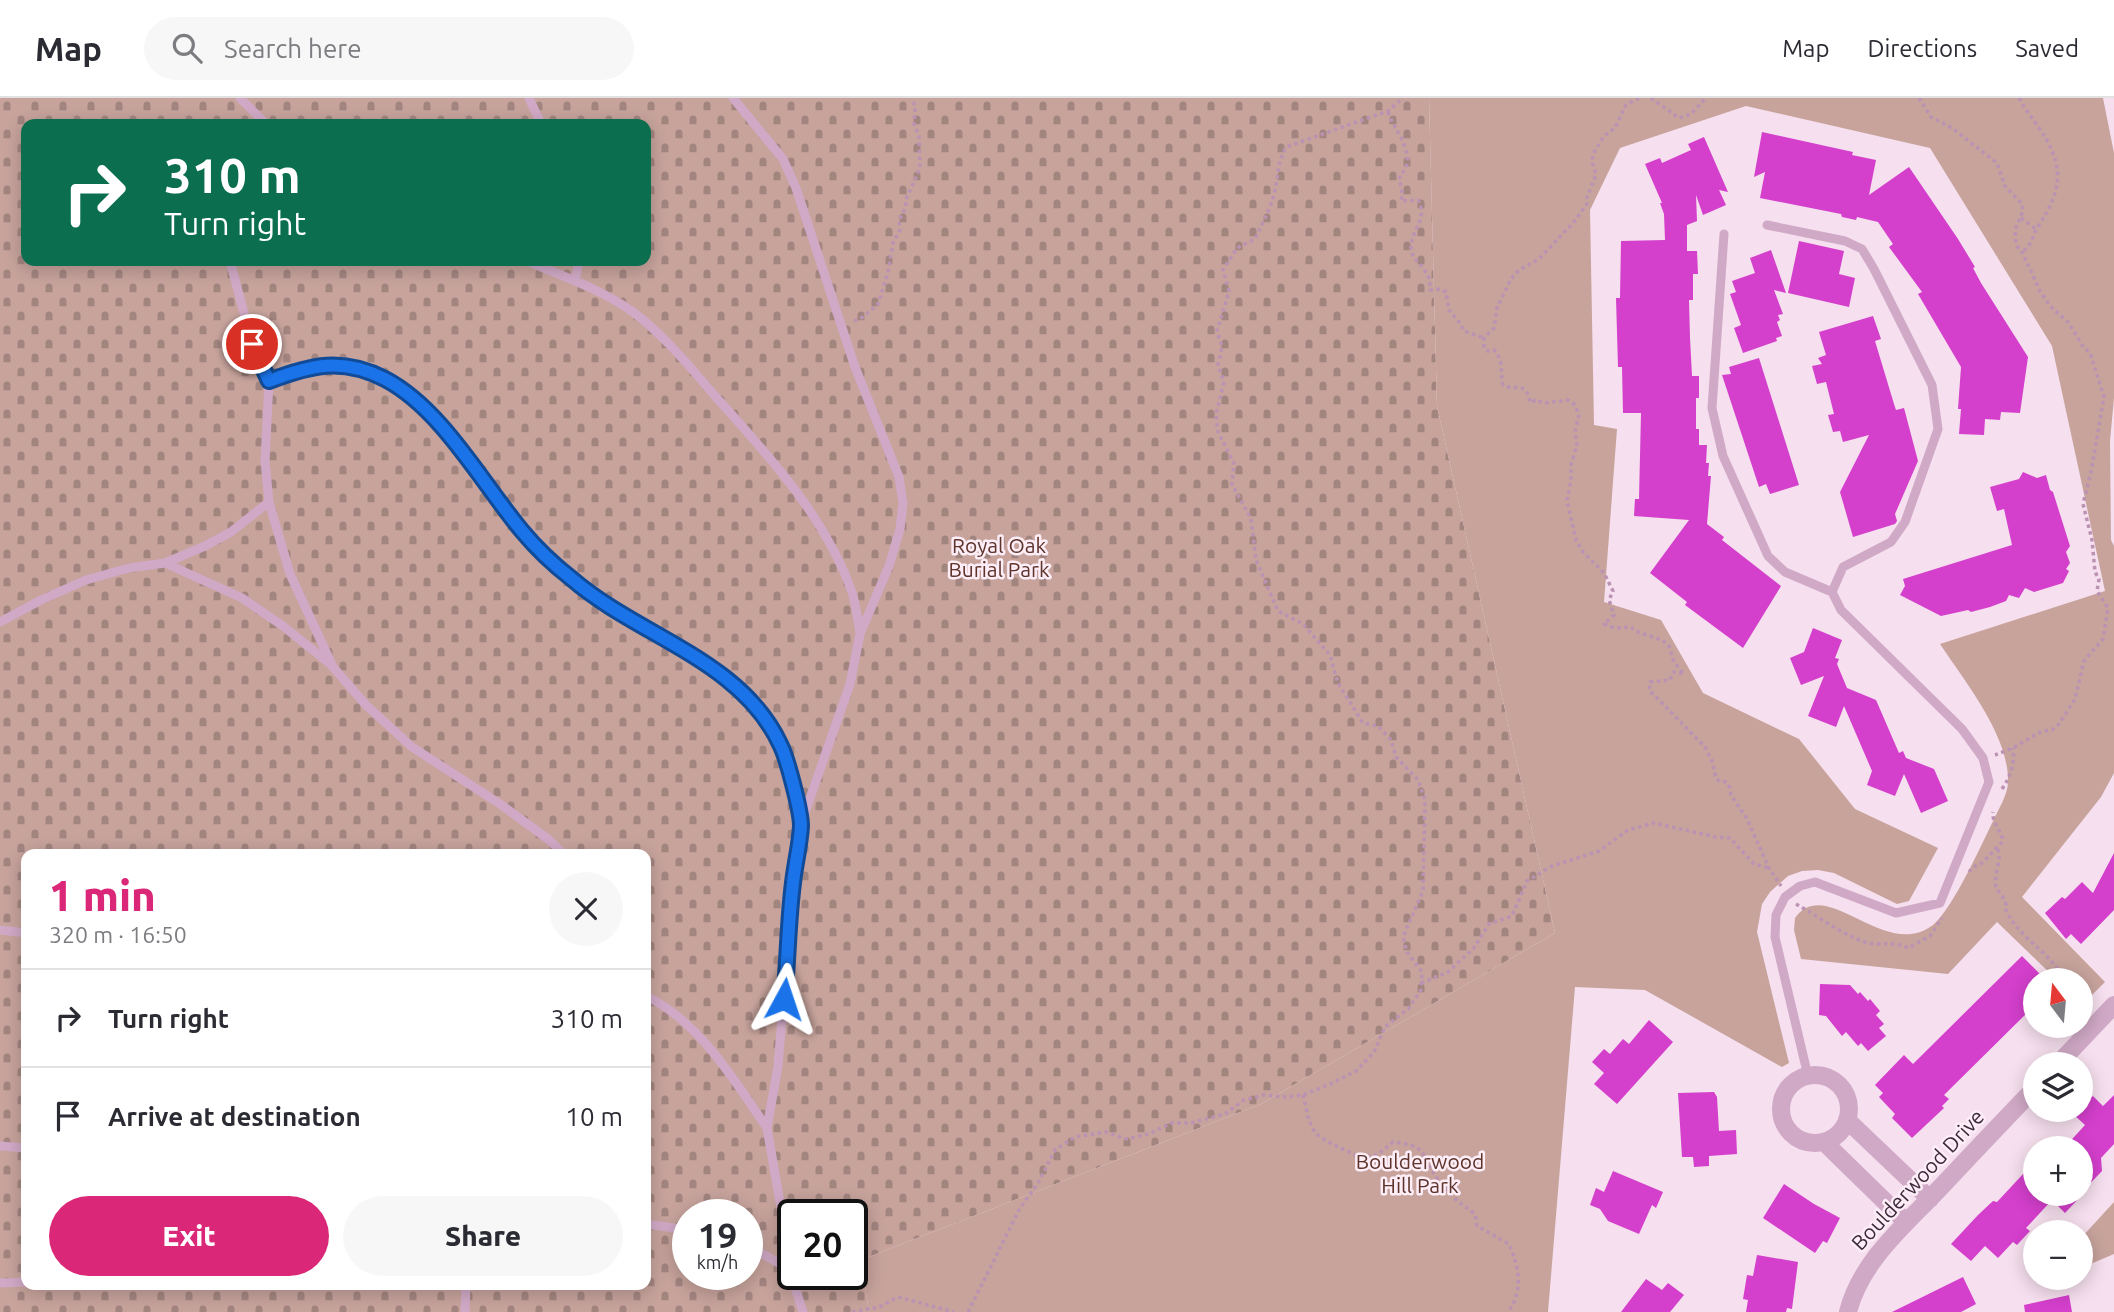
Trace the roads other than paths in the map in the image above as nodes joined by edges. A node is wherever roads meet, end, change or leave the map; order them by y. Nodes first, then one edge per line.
1 (240, 98) edge
2 (530, 98) edge
3 (733, 98) edge
4 (261, 119) edge
5 (539, 119) edge
6 (1767, 225) dead end
7 (1724, 234) dead end
8 (231, 266) edge
9 (539, 266) edge
10 (578, 266) edge
11 (575, 281) junction
12 (269, 381) junction
13 (269, 502) junction
14 (165, 564) junction
15 (1832, 592) junction
16 (0, 622) edge
17 (860, 634) junction
18 (333, 667) junction
19 (801, 824) junction
20 (559, 849) edge
21 (0, 930) edge
22 (21, 932) edge
23 (651, 998) edge
24 (2114, 1005) edge
25 (2069, 1052) edge
26 (1808, 1076) junction
27 (2023, 1101) edge
28 (1847, 1121) junction
29 (767, 1128) junction
30 (1824, 1142) junction
31 (0, 1146) edge
32 (21, 1148) edge
33 (779, 1199) edge
34 (1930, 1199) junction
35 (1906, 1222) junction
36 (651, 1225) edge
37 (672, 1228) edge
38 (21, 1282) edge
39 (0, 1283) edge
40 (466, 1290) edge
41 (796, 1290) edge
42 (465, 1312) edge
43 (803, 1312) edge
44 (1848, 1312) edge

1 - 4 lane
2 - 5 lane
3 - 17 lane
6 - 15 lane
7 - 15 lane
8 - 12 lane
9 - 11 lane
10 - 11 lane
11 - 17 lane
12 - 13 lane
12 - 19 lane
13 - 14 lane
13 - 18 lane
14 - 16 lane
14 - 18 lane
15 - 26 lane
17 - 19 lane
18 - 20 lane
19 - 29 lane
21 - 22 lane
23 - 29 lane
24 - 25 street
26 - 28 street
26 - 30 street
27 - 34 street, Boulderwood Drive
28 - 30 street
28 - 34 street
29 - 33 lane
30 - 35 street
31 - 32 lane
34 - 35 street, Boulderwood Drive
35 - 44 street, Boulderwood Drive
36 - 37 lane
38 - 39 lane
40 - 42 lane
41 - 43 lane

